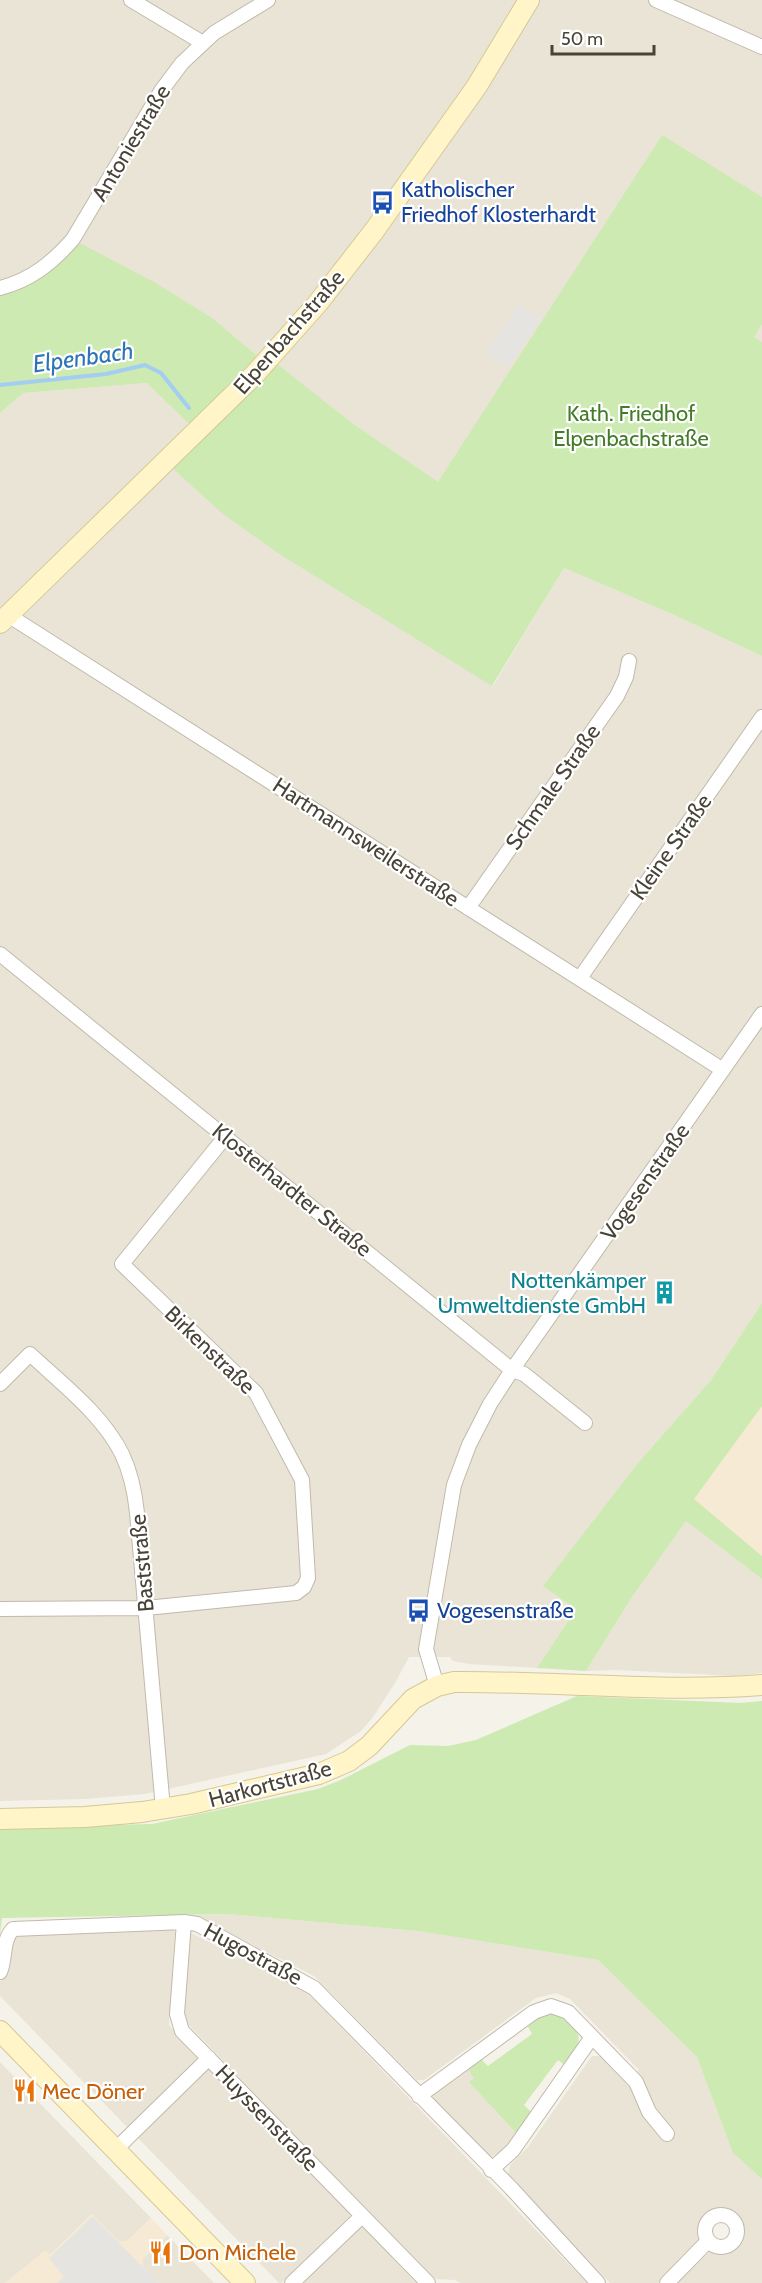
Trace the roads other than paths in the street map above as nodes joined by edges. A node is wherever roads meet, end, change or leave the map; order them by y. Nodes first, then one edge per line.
1 (131, 0) edge
2 (268, 0) edge
3 (529, 0) edge
4 (656, 0) edge
5 (203, 43) junction
6 (762, 47) edge
7 (0, 288) edge
8 (4, 619) edge
9 (629, 661) dead end
10 (762, 717) edge
11 (468, 908) junction
12 (0, 954) edge
13 (580, 978) junction
14 (762, 1014) edge
15 (723, 1070) junction
16 (226, 1137) junction
17 (512, 1370) junction
18 (3, 1376) edge
19 (585, 1423) dead end
20 (146, 1608) junction
21 (0, 1609) edge
22 (762, 1685) edge
23 (437, 1686) junction
24 (163, 1809) junction
25 (0, 1819) edge
26 (184, 1922) junction
27 (0, 1972) edge
28 (0, 2031) edge
29 (592, 2037) junction
30 (209, 2058) junction
31 (419, 2096) junction
32 (667, 2134) dead end
33 (116, 2149) junction
34 (491, 2170) junction
35 (362, 2216) junction
36 (708, 2241) dead end
37 (245, 2283) edge
38 (292, 2283) edge
39 (428, 2283) edge
40 (598, 2283) edge
41 (667, 2283) edge

1 - 5 street
2 - 5 street, Antoniestraße
3 - 8 street, Elpenbachstraße
4 - 6 street
5 - 7 street, Antoniestraße
8 - 11 street, Hartmannsweilerstraße
9 - 11 street, Schmale Straße
10 - 13 street, Kleine Straße
11 - 13 street, Hartmannsweilerstraße
12 - 16 street, Klosterhardter Straße
13 - 15 street, Hartmannsweilerstraße
14 - 15 street, Vogesenstraße
15 - 17 street, Vogesenstraße
16 - 17 street, Klosterhardter Straße
16 - 20 street, Birkenstraße
17 - 19 street, Klosterhardter Straße
17 - 23 street, Vogesenstraße
18 - 20 street, Baststraße
20 - 21 street, Birkenstraße
20 - 24 street, Baststraße
22 - 23 street, Harkortstraße
23 - 24 street, Harkortstraße
24 - 25 street, Harkortstraße
26 - 27 street, Hugostraße
26 - 30 street, Huyssenstraße
26 - 31 street, Hugostraße
28 - 33 street
29 - 31 street
29 - 32 street
29 - 34 street
30 - 33 street
30 - 35 street, Huyssenstraße
31 - 34 street, Hugostraße
33 - 37 street
34 - 40 street, Hugostraße
35 - 38 street
35 - 39 street, Huyssenstraße
36 - 41 street

